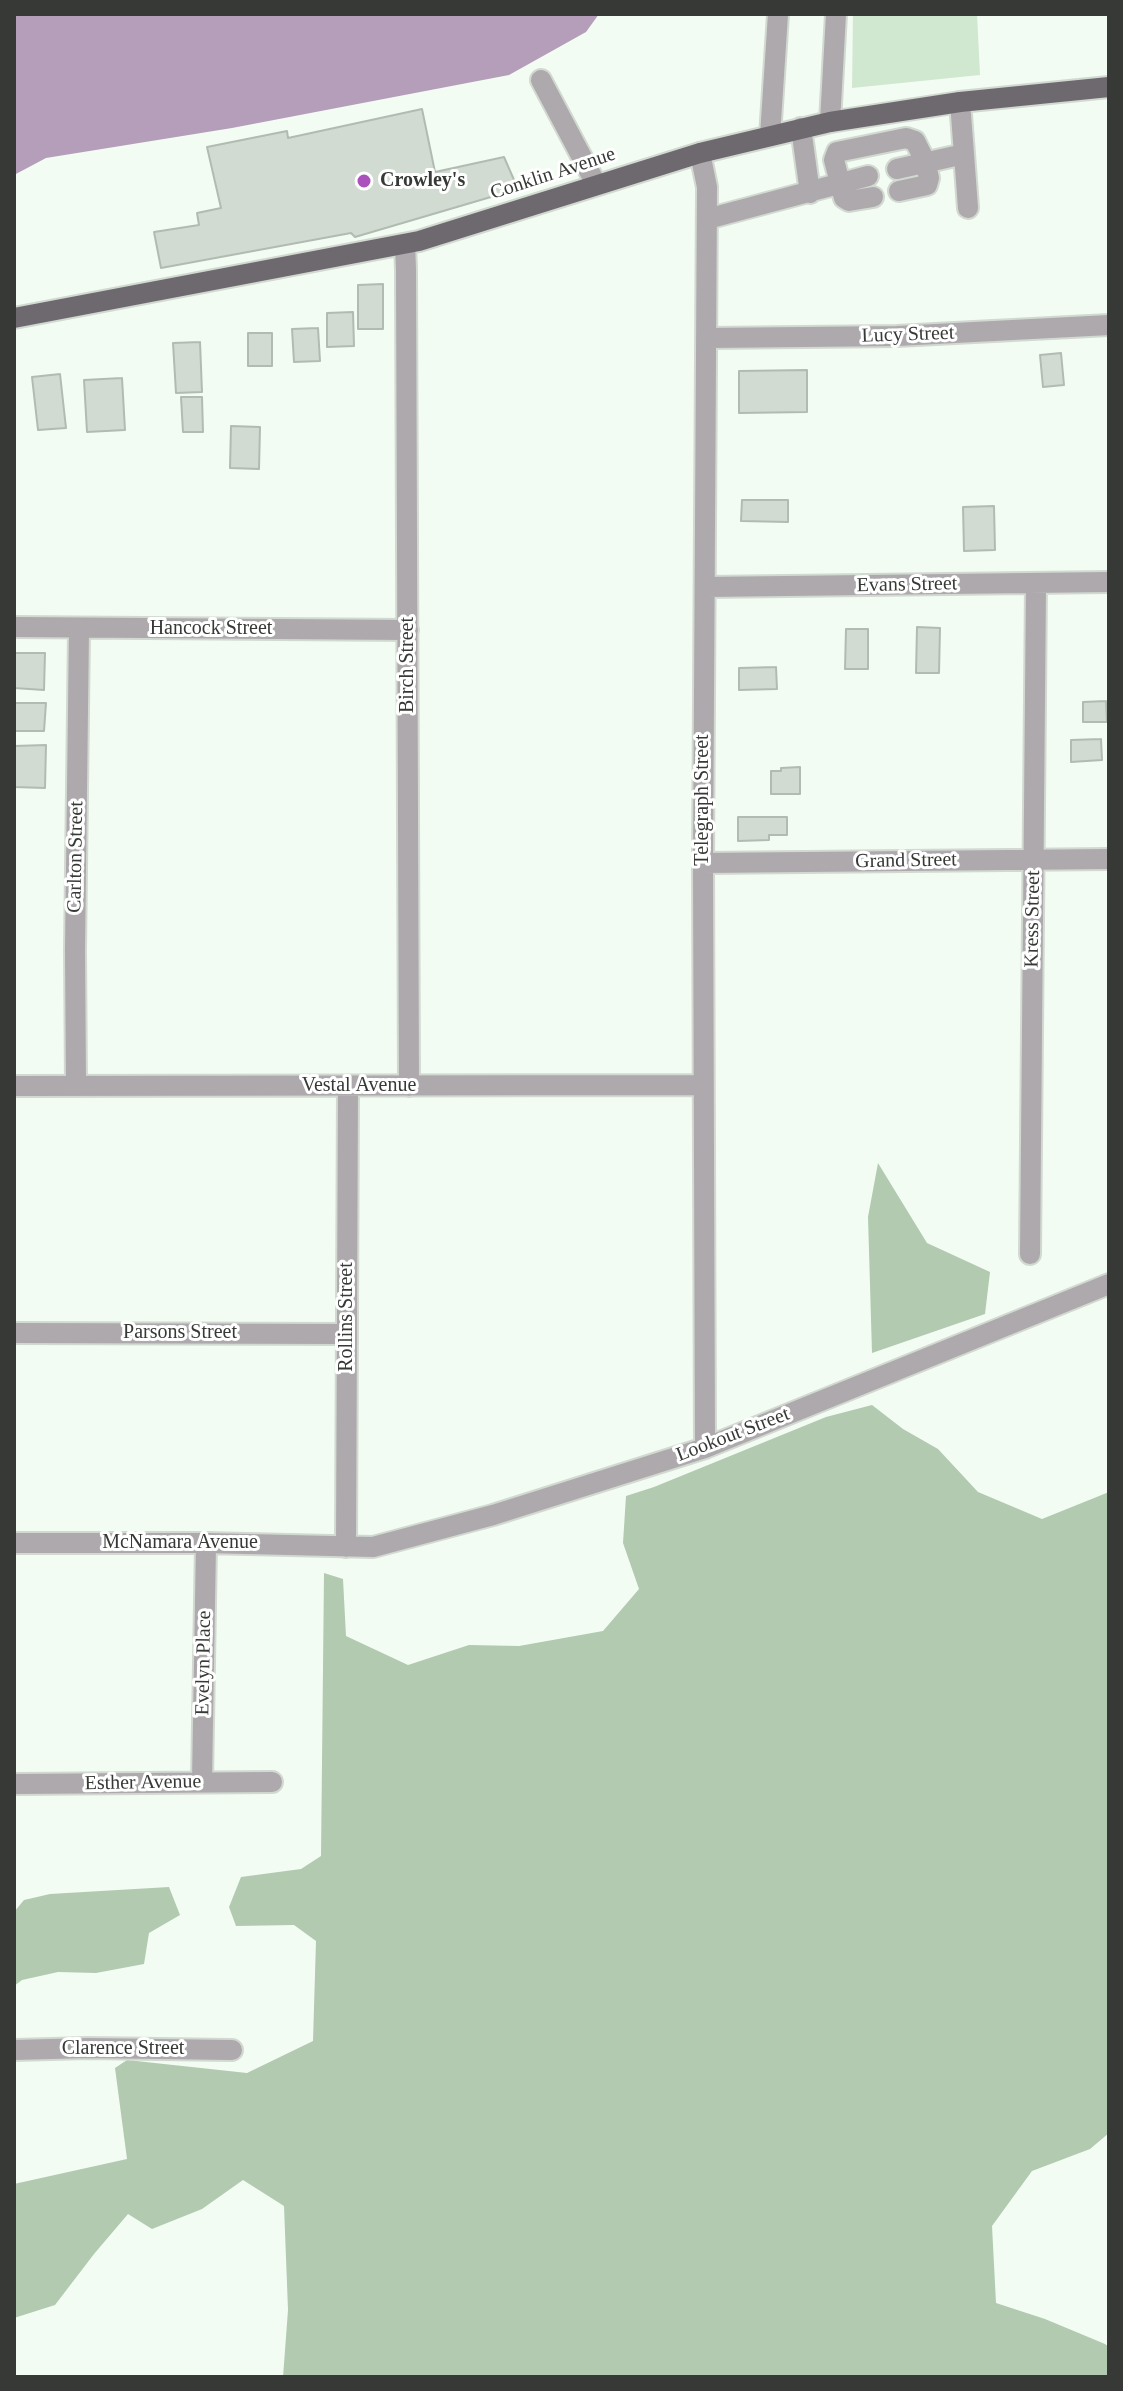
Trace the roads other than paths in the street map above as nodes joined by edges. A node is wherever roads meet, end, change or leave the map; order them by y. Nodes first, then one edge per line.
1 (778, 14) edge
2 (836, 14) edge
3 (541, 80) dead end
4 (1109, 87) edge
5 (960, 102) junction
6 (830, 122) junction
7 (801, 128) junction
8 (770, 136) junction
9 (700, 153) junction
10 (964, 154) junction
11 (925, 161) junction
12 (897, 169) dead end
13 (868, 176) dead end
14 (839, 183) junction
15 (596, 184) junction
16 (899, 191) dead end
17 (810, 193) junction
18 (873, 197) dead end
19 (968, 208) dead end
20 (707, 219) junction
21 (405, 244) junction
22 (14, 318) edge
23 (1109, 325) edge
24 (707, 338) junction
25 (1109, 582) edge
26 (1036, 584) junction
27 (705, 587) junction
28 (14, 627) edge
29 (79, 629) junction
30 (408, 630) junction
31 (1109, 859) edge
32 (1034, 860) junction
33 (703, 863) junction
34 (703, 1085) junction
35 (14, 1086) edge
36 (76, 1086) junction
37 (348, 1086) junction
38 (409, 1086) junction
39 (1030, 1254) dead end
40 (1109, 1284) edge
41 (14, 1333) edge
42 (346, 1334) junction
43 (705, 1448) junction
44 (14, 1543) edge
45 (206, 1543) junction
46 (346, 1547) junction
47 (202, 1782) junction
48 (272, 1782) dead end
49 (14, 1784) edge
50 (14, 2050) edge
51 (232, 2050) dead end

1 - 8 street
2 - 6 street
3 - 15 street
4 - 5 main road, Conklin Avenue
5 - 6 main road, Conklin Avenue
5 - 10 street
6 - 7 main road, Conklin Avenue
7 - 8 main road, Conklin Avenue
7 - 17 street
8 - 9 main road, Conklin Avenue
9 - 15 main road, Conklin Avenue
9 - 20 street, Telegraph Street
10 - 11 street
10 - 19 street
11 - 12 street
11 - 14 street
11 - 16 street
13 - 14 street
14 - 17 street
14 - 18 street
15 - 21 main road, Conklin Avenue
17 - 20 street
20 - 24 street, Telegraph Street
21 - 22 main road, Conklin Avenue
21 - 30 street, Birch Street
23 - 24 street, Lucy Street
24 - 27 street, Telegraph Street
25 - 26 street, Evans Street
26 - 27 street, Evans Street
26 - 32 street, Kress Street
27 - 33 street, Telegraph Street
28 - 29 street, Hancock Street
29 - 30 street, Hancock Street
29 - 36 street, Carlton Street
30 - 38 street, Birch Street
31 - 32 street, Grand Street
32 - 33 street, Grand Street
32 - 39 street, Kress Street
33 - 34 street, Telegraph Street
34 - 38 street, Vestal Avenue
34 - 43 street, Telegraph Street
35 - 36 street, Vestal Avenue
36 - 37 street, Vestal Avenue
37 - 38 street, Vestal Avenue
37 - 42 street, Rollins Street
40 - 43 street, Lookout Street
41 - 42 street, Parsons Street
42 - 46 street, Rollins Street
43 - 46 street, Lookout Street
44 - 45 street, McNamara Avenue
45 - 46 street, McNamara Avenue
45 - 47 street, Evelyn Place
47 - 48 street, Esther Avenue
47 - 49 street, Esther Avenue
50 - 51 street, Clarence Street

